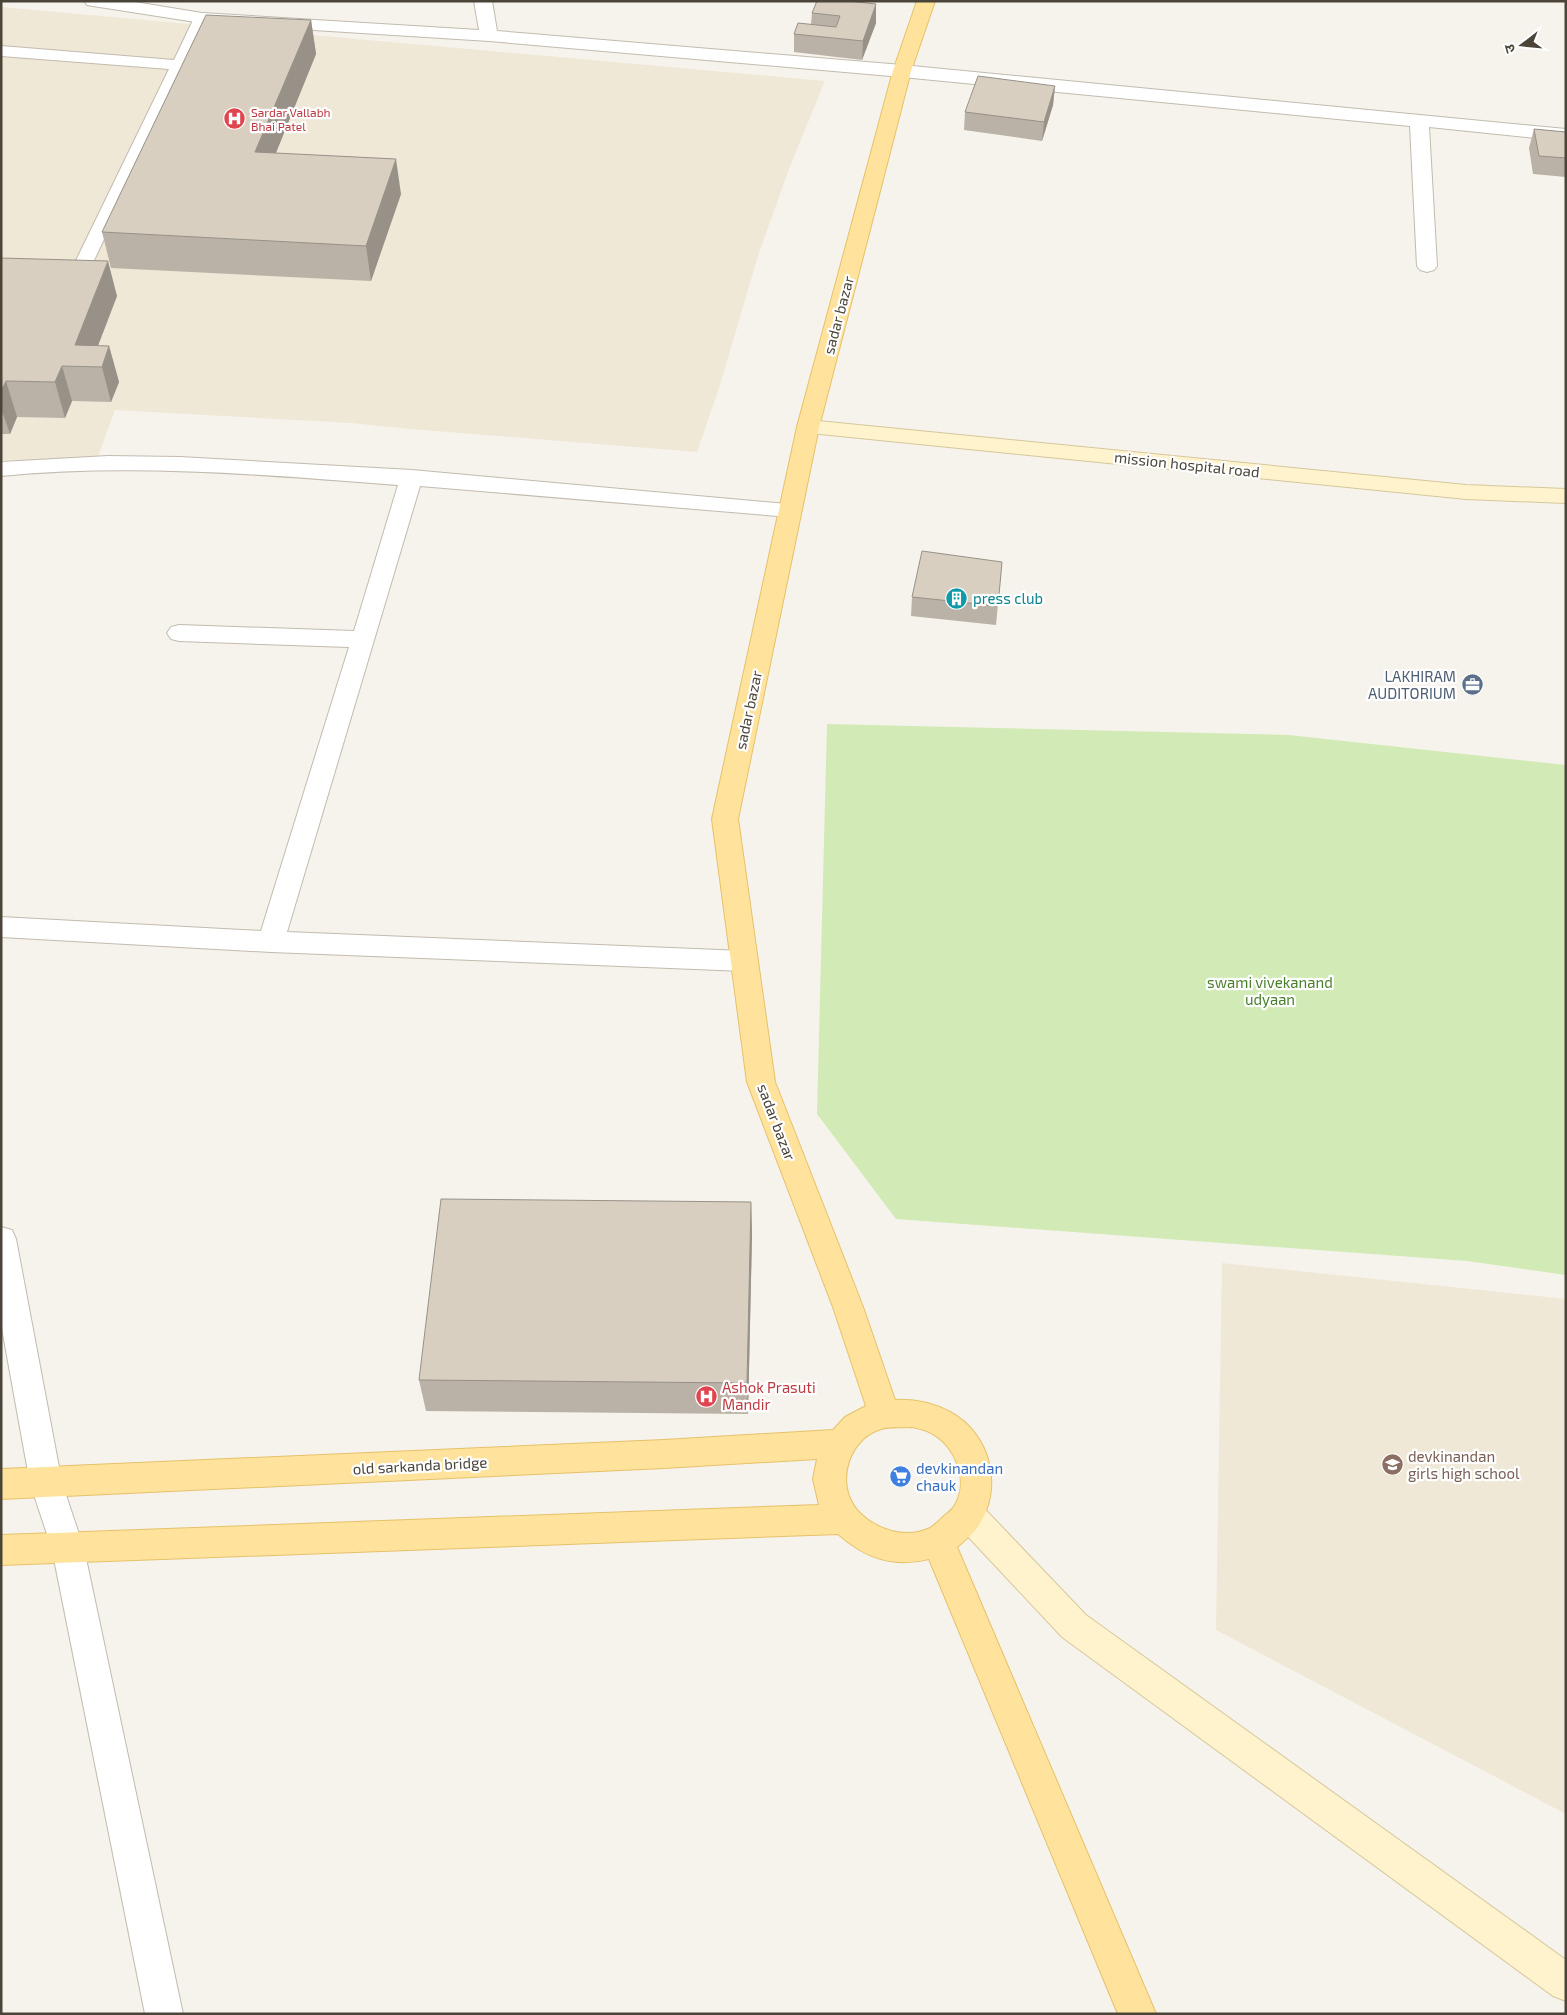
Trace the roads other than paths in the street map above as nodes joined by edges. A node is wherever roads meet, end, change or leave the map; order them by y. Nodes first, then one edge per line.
1 (93, 1) edge
2 (483, 1) edge
3 (926, 1) edge
4 (202, 18) junction
5 (489, 36) junction
6 (1, 51) edge
7 (178, 65) junction
8 (902, 72) junction
9 (1419, 121) junction
10 (1566, 135) edge
11 (1427, 266) dead end
12 (76, 279) edge
13 (808, 427) junction
14 (1, 469) edge
15 (412, 477) junction
16 (1566, 496) edge
17 (790, 510) junction
18 (179, 633) dead end
19 (363, 640) junction
20 (1, 927) edge
21 (271, 942) junction
22 (744, 961) junction
23 (1, 1239) edge
24 (884, 1414) junction
25 (838, 1444) junction
26 (46, 1483) junction
27 (1, 1484) edge
28 (969, 1516) junction
29 (843, 1519) junction
30 (938, 1541) junction
31 (68, 1549) junction
32 (1, 1550) edge
33 (1566, 1983) edge
34 (164, 2014) edge
35 (1137, 2014) edge

1 - 4 street
2 - 5 street
3 - 8 main road, sadar bazar
4 - 5 street
4 - 7 lane
5 - 8 street
6 - 7 lane
7 - 12 lane
8 - 9 street
8 - 13 main road, sadar bazar
9 - 10 street
9 - 11 street
13 - 16 street, mission hospital road
13 - 17 main road, sadar bazar
14 - 15 street
15 - 17 street
15 - 19 street
17 - 22 main road, sadar bazar
18 - 19 street
19 - 21 street
20 - 21 street
21 - 22 street
22 - 24 main road, sadar bazar
23 - 26 street
24 - 25 main road
24 - 28 main road
25 - 26 main road, old sarkanda bridge
25 - 29 main road
26 - 27 main road, old sarkanda bridge
26 - 31 street
28 - 30 main road
28 - 33 street
29 - 30 main road
29 - 31 main road
30 - 35 main road
31 - 32 main road
31 - 34 street

